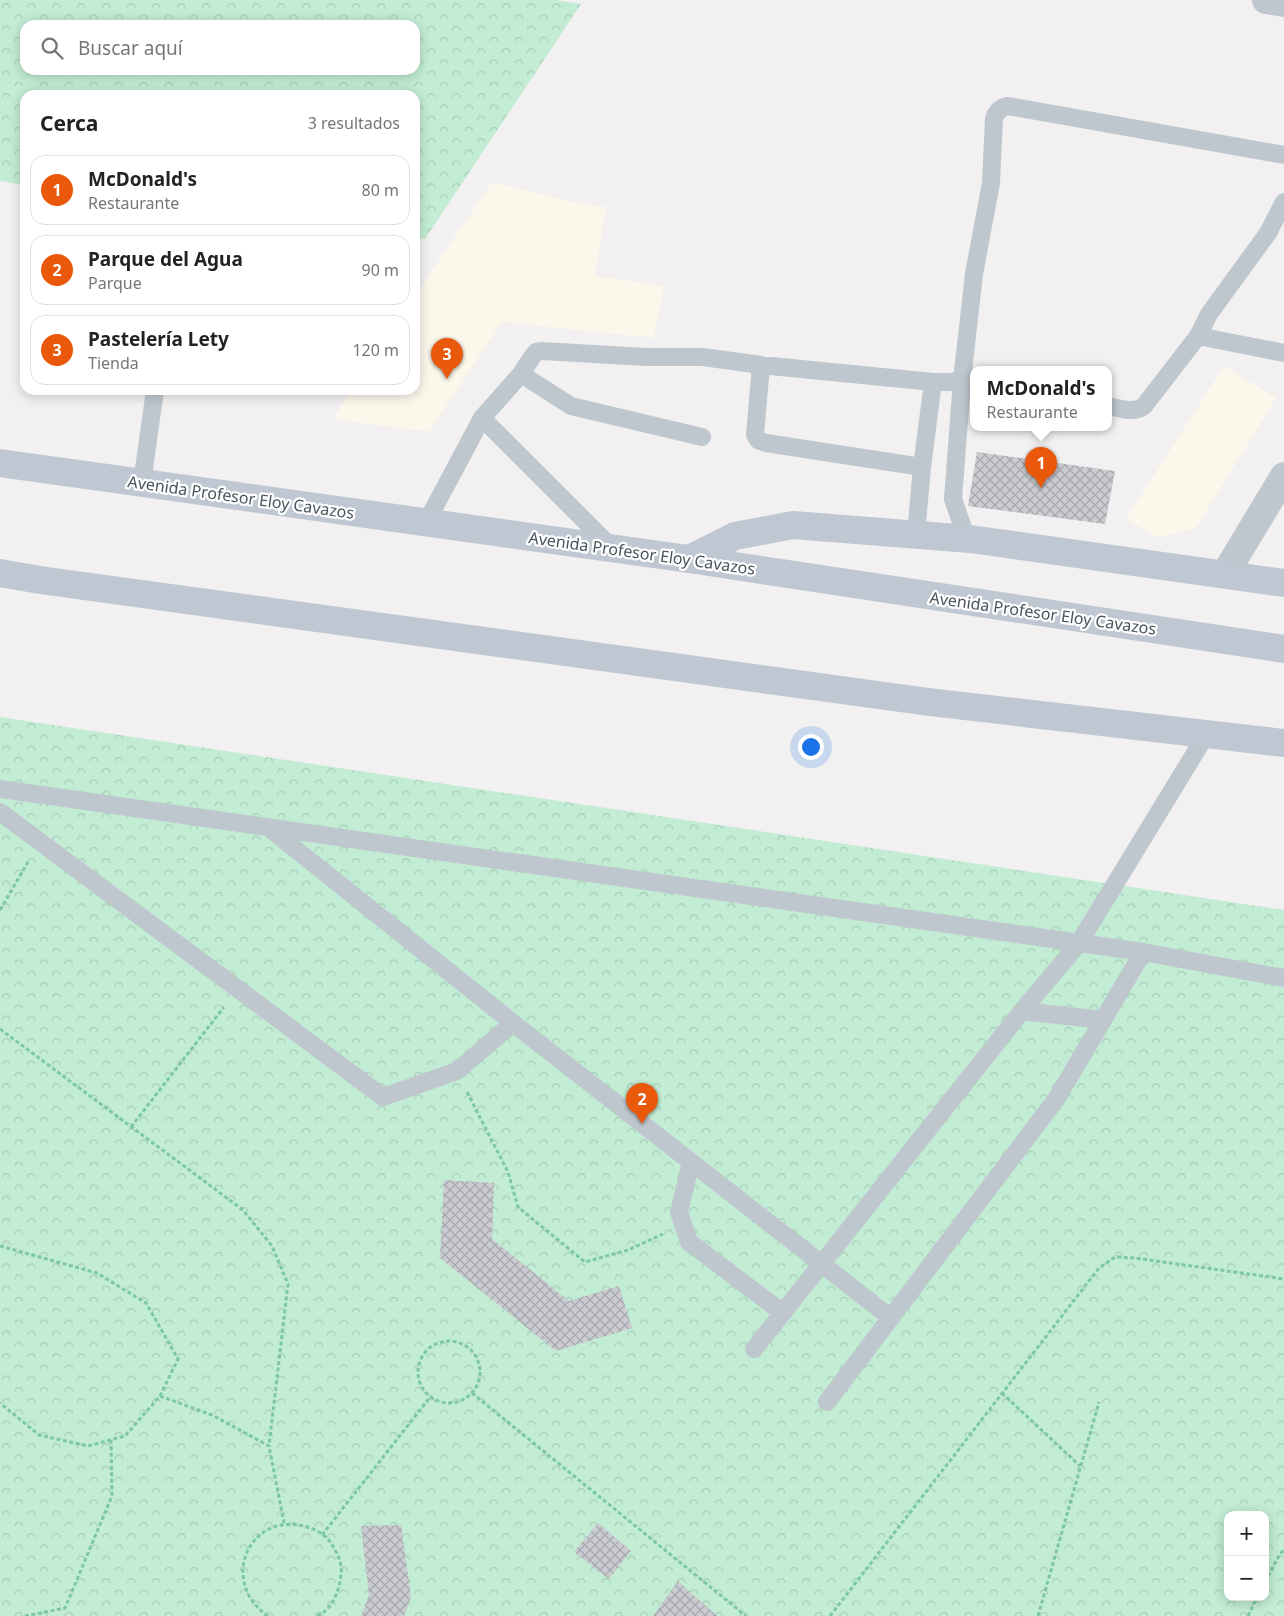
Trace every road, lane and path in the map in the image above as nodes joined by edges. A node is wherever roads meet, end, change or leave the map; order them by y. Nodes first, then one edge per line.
1 (1266, 0) edge
2 (1284, 3) edge
3 (1284, 155) edge
4 (1284, 202) edge
5 (1198, 336) junction
6 (1284, 353) edge
7 (761, 365) junction
8 (521, 374) junction
9 (968, 379) edge
10 (933, 382) junction
11 (154, 395) edge
12 (1112, 407) edge
13 (482, 418) junction
14 (702, 437) dead end
15 (0, 463) edge
16 (922, 467) junction
17 (1284, 476) edge
18 (142, 483) junction
19 (426, 523) junction
20 (916, 534) junction
21 (970, 539) junction
22 (613, 549) junction
23 (689, 560) junction
24 (0, 573) edge
25 (1225, 574) junction
26 (40, 580) junction
27 (1282, 583) edge
28 (0, 585) edge
29 (1284, 648) edge
30 (1206, 735) junction
31 (1284, 743) edge
32 (0, 789) edge
33 (0, 812) edge
34 (268, 828) junction
35 (39, 842) junction
36 (0, 910) edge
37 (1079, 943) junction
38 (1143, 952) junction
39 (1284, 978) edge
40 (238, 989) junction
41 (1022, 1011) junction
42 (1103, 1020) junction
43 (513, 1023) junction
44 (0, 1029) edge
45 (457, 1071) junction
46 (131, 1127) junction
47 (691, 1162) junction
48 (683, 1225) junction
49 (0, 1246) edge
50 (822, 1264) junction
51 (1284, 1279) edge
52 (783, 1313) junction
53 (891, 1318) junction
54 (754, 1349) dead end
55 (472, 1393) junction
56 (1002, 1393) junction
57 (160, 1396) junction
58 (431, 1396) junction
59 (827, 1402) dead end
60 (1099, 1402) dead end
61 (0, 1404) edge
62 (111, 1440) junction
63 (269, 1446) junction
64 (1080, 1466) junction
65 (284, 1524) junction
66 (322, 1534) junction
67 (1284, 1550) edge
68 (1269, 1575) edge
69 (1255, 1601) edge
70 (320, 1615) edge
71 (25, 1616) edge
72 (268, 1616) edge
73 (746, 1616) edge
74 (830, 1616) edge
75 (1038, 1616) edge
76 (1248, 1616) edge

1 - 2 street
3 - 9 lane
4 - 5 lane
5 - 6 lane
5 - 12 lane
7 - 8 lane
7 - 10 lane
7 - 16 lane
8 - 13 lane
8 - 14 lane
9 - 10 lane
9 - 21 lane
10 - 16 lane
11 - 18 lane
13 - 19 lane
13 - 22 lane
15 - 18 main road, Avenida Profesor Eloy Cavazos
16 - 20 lane
17 - 25 street
18 - 19 main road, Avenida Profesor Eloy Cavazos
19 - 22 main road, Avenida Profesor Eloy Cavazos
20 - 21 main road
20 - 23 main road
21 - 25 main road
22 - 23 main road, Avenida Profesor Eloy Cavazos
23 - 29 main road, Avenida Profesor Eloy Cavazos
24 - 26 main road
25 - 27 main road
26 - 28 main road
26 - 30 main road
30 - 31 main road
30 - 37 lane
32 - 34 lane
33 - 35 lane
34 - 37 lane
34 - 43 lane
35 - 36 path
35 - 40 lane
37 - 38 lane
37 - 41 lane
38 - 39 lane
38 - 42 lane
40 - 45 lane
40 - 46 path
41 - 42 lane
41 - 50 lane
42 - 53 lane
43 - 45 lane
43 - 47 lane
44 - 46 path
45 - 48 path
46 - 63 path
47 - 48 lane
47 - 50 lane
48 - 52 lane
49 - 57 path
50 - 52 lane
50 - 53 lane
51 - 56 path
52 - 54 lane
53 - 59 lane
55 - 58 path
55 - 58 path
55 - 73 path
56 - 64 path
56 - 74 path
57 - 62 path
57 - 63 path
58 - 66 path
60 - 64 path
61 - 62 path
62 - 71 path
63 - 65 path
64 - 75 path
65 - 66 path
65 - 72 path
66 - 70 path
67 - 68 path
69 - 76 path

